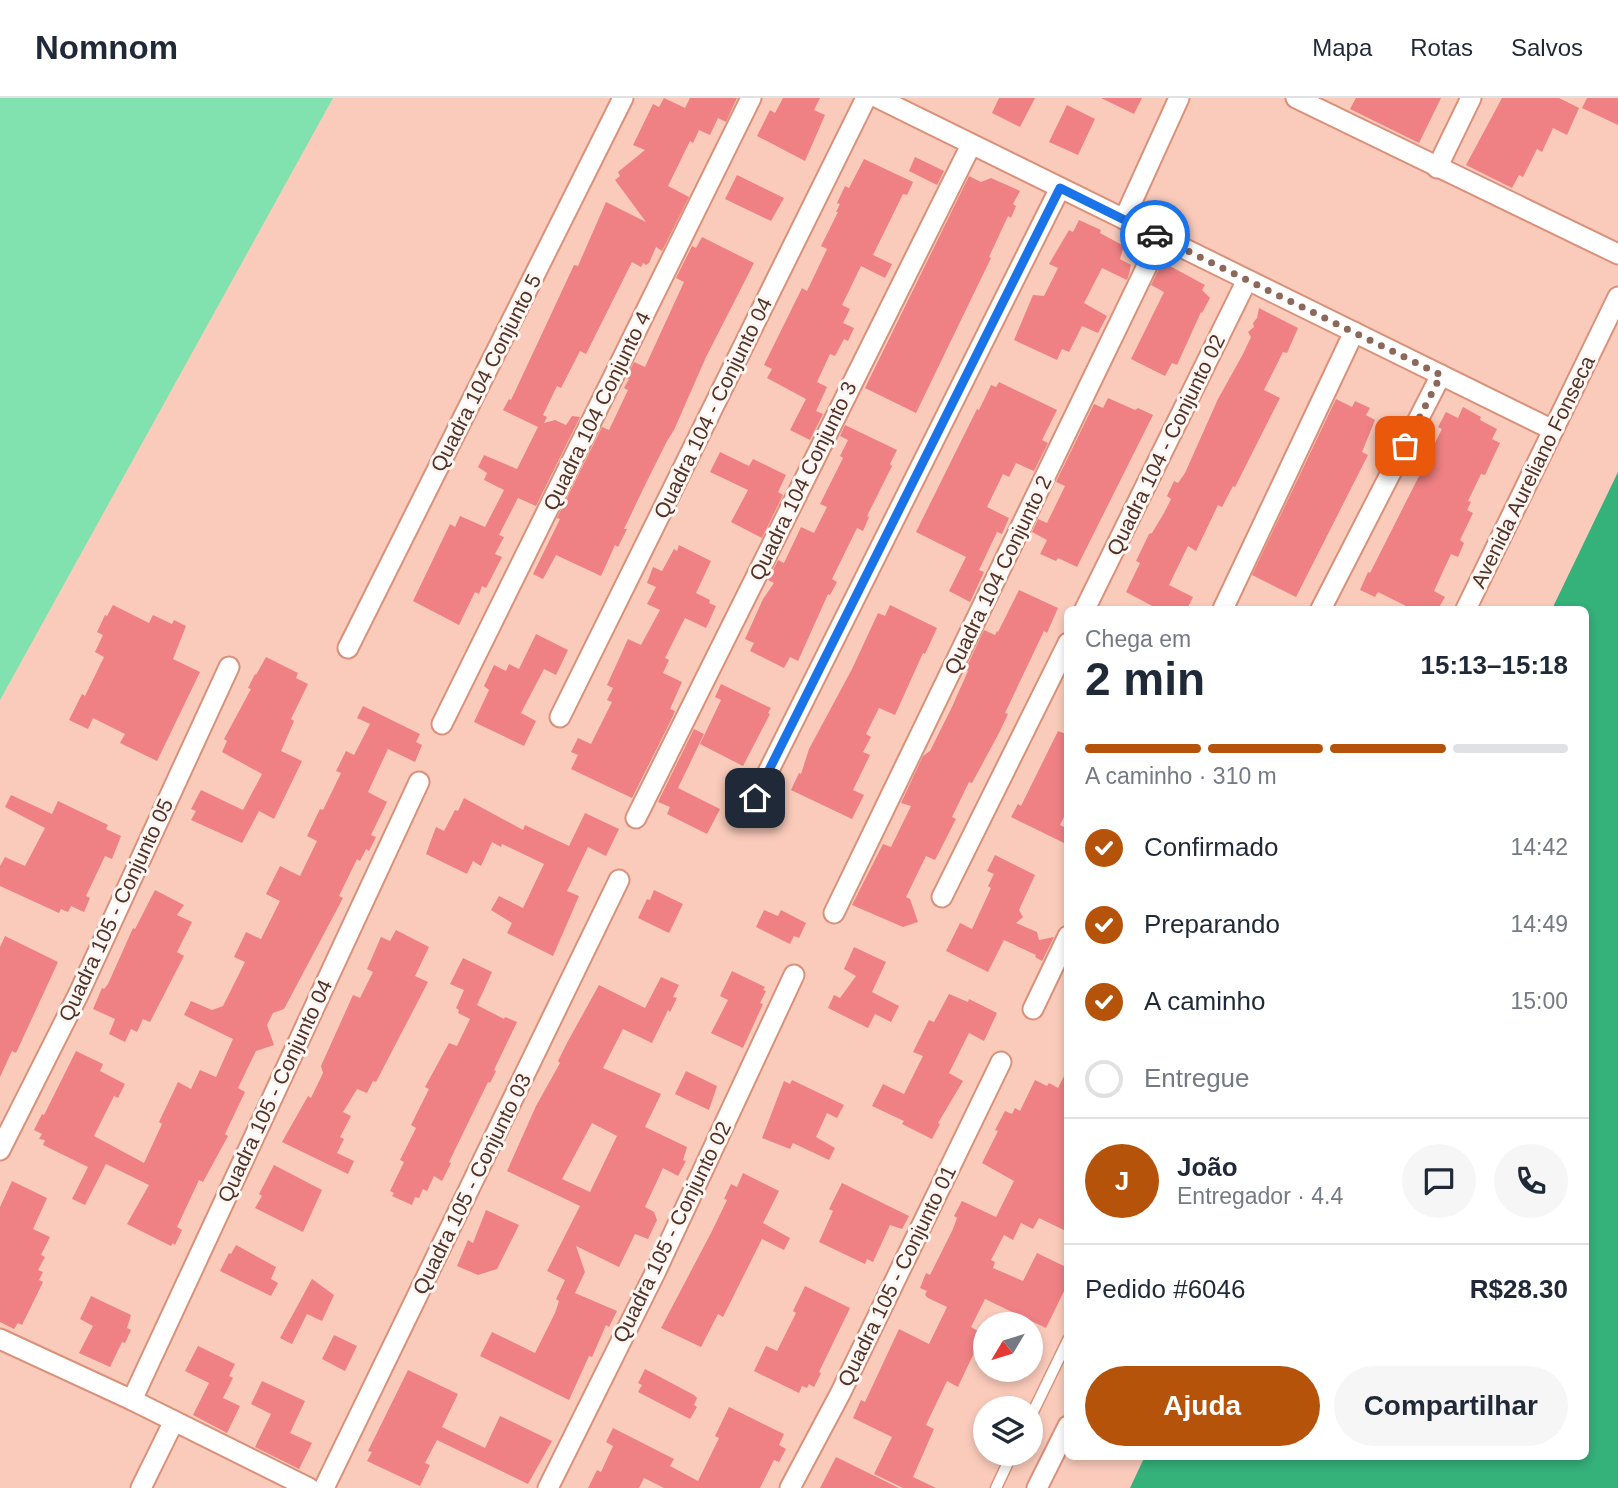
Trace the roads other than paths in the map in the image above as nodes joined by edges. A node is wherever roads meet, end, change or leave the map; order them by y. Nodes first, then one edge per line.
1 (623, 98) edge
2 (751, 98) edge
3 (866, 98) edge
4 (877, 98) edge
5 (1179, 98) edge
6 (1296, 98) edge
7 (1471, 98) edge
8 (971, 145) junction
9 (1437, 168) junction
10 (1060, 188) junction
11 (1124, 219) junction
12 (1161, 237) junction
13 (1618, 254) edge
14 (1247, 280) junction
15 (1618, 298) edge
16 (1354, 332) junction
17 (1441, 375) junction
18 (1553, 430) junction
19 (1085, 606) edge
20 (1224, 606) edge
21 (1323, 606) edge
22 (1467, 606) edge
23 (348, 648) dead end
24 (1064, 651) edge
25 (229, 667) dead end
26 (560, 718) dead end
27 (442, 724) dead end
28 (419, 782) dead end
29 (755, 798) dead end
30 (636, 818) dead end
31 (619, 880) dead end
32 (942, 897) dead end
33 (834, 913) dead end
34 (1064, 944) edge
35 (794, 975) dead end
36 (1033, 1009) dead end
37 (1001, 1062) dead end
38 (0, 1150) edge
39 (0, 1339) edge
40 (1064, 1348) edge
41 (1041, 1396) edge
42 (132, 1400) junction
43 (174, 1421) junction
44 (1064, 1434) edge
45 (1006, 1466) edge
46 (142, 1488) edge
47 (309, 1488) edge
48 (324, 1488) edge
49 (548, 1488) edge
50 (790, 1488) edge
51 (996, 1488) edge
52 (1037, 1488) edge

1 - 23 street, Quadra 104 Conjunto 5
2 - 27 street, Quadra 104 Conjunto 4
3 - 26 street, Quadra 104 - Conjunto 04
4 - 8 street
5 - 11 street
6 - 9 street
7 - 9 street
8 - 10 street
8 - 30 street, Quadra 104 Conjunto 3
9 - 13 street
10 - 11 street
10 - 29 street
11 - 12 street
12 - 14 street
12 - 33 street, Quadra 104 Conjunto 2
14 - 16 street
14 - 19 street, Quadra 104 - Conjunto 02
15 - 18 street, Avenida Aureliano Fonseca
16 - 17 street
16 - 20 street
17 - 18 street
17 - 21 street
18 - 22 street, Avenida Aureliano Fonseca
24 - 32 street
25 - 38 street, Quadra 105 - Conjunto 05
28 - 42 street, Quadra 105 - Conjunto 04
31 - 48 street, Quadra 105 - Conjunto 03
34 - 36 street
35 - 49 street, Quadra 105 - Conjunto 02
37 - 50 street, Quadra 105 - Conjunto 01
39 - 42 street
40 - 41 lane
42 - 43 street
43 - 46 street
43 - 47 street
44 - 52 street
45 - 51 lane

